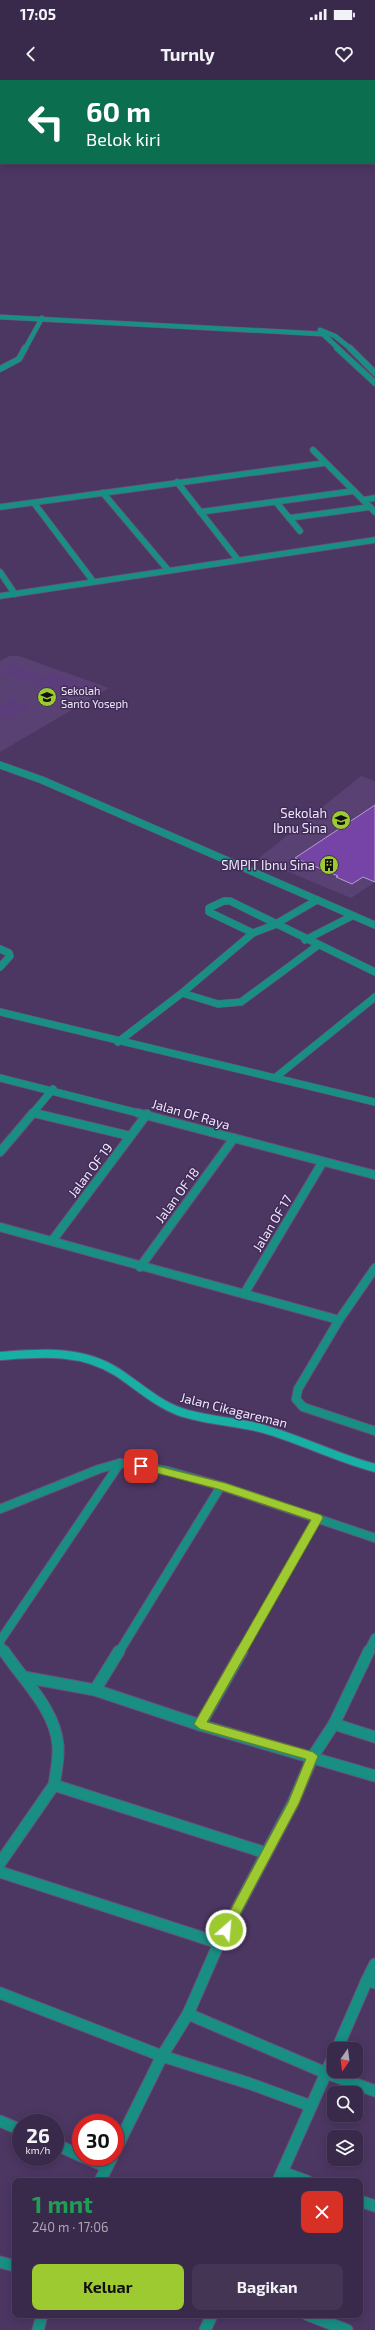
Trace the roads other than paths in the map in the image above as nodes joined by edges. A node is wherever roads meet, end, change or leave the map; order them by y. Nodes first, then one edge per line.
1 (0, 316) edge
2 (42, 319) junction
3 (325, 333) junction
4 (0, 369) edge
5 (375, 373) edge
6 (375, 383) edge
7 (313, 450) dead end
8 (325, 463) junction
9 (177, 482) junction
10 (354, 491) junction
11 (103, 493) junction
12 (375, 498) edge
13 (362, 500) junction
14 (276, 502) junction
15 (34, 503) junction
16 (0, 507) edge
17 (370, 507) junction
18 (200, 512) junction
19 (375, 512) edge
20 (289, 518) junction
21 (300, 531) dead end
22 (375, 540) edge
23 (238, 560) junction
24 (168, 570) junction
25 (0, 572) edge
26 (93, 581) junction
27 (15, 594) junction
28 (0, 596) edge
29 (0, 765) edge
30 (317, 900) junction
31 (352, 916) junction
32 (274, 925) junction
33 (375, 925) edge
34 (253, 933) junction
35 (305, 940) junction
36 (317, 946) junction
37 (0, 950) edge
38 (0, 967) edge
39 (375, 972) edge
40 (182, 993) junction
41 (375, 997) edge
42 (0, 1012) edge
43 (118, 1042) junction
44 (276, 1077) junction
45 (0, 1078) edge
46 (53, 1089) junction
47 (375, 1102) edge
48 (34, 1113) junction
49 (147, 1114) junction
50 (130, 1136) junction
51 (234, 1138) junction
52 (0, 1152) edge
53 (322, 1163) junction
54 (375, 1175) edge
55 (0, 1227) edge
56 (52, 1241) junction
57 (140, 1267) junction
58 (375, 1269) edge
59 (244, 1294) junction
60 (339, 1320) junction
61 (0, 1356) edge
62 (375, 1431) edge
63 (120, 1463) junction
64 (375, 1468) edge
65 (221, 1486) junction
66 (0, 1509) edge
67 (317, 1518) junction
68 (375, 1538) edge
69 (375, 1638) edge
70 (0, 1641) edge
71 (0, 1645) edge
72 (24, 1677) junction
73 (95, 1690) junction
74 (200, 1724) junction
75 (334, 1724) junction
76 (375, 1737) edge
77 (313, 1756) junction
78 (375, 1776) edge
79 (54, 1785) junction
80 (266, 1853) junction
81 (0, 1863) edge
82 (0, 1872) edge
83 (219, 1943) junction
84 (375, 1964) edge
85 (371, 1981) edge
86 (0, 1993) edge
87 (188, 2014) junction
88 (340, 2042) edge
89 (162, 2056) junction
90 (326, 2073) junction
91 (375, 2091) edge
92 (311, 2106) junction
93 (0, 2121) edge
94 (12, 2126) edge
95 (124, 2133) edge
96 (108, 2166) edge
97 (280, 2176) edge
98 (102, 2178) edge
99 (291, 2178) edge
100 (363, 2202) edge
101 (375, 2206) edge
102 (0, 2262) edge
103 (12, 2265) edge
104 (41, 2318) edge
105 (211, 2318) edge
106 (316, 2318) edge
107 (38, 2330) edge
108 (205, 2330) edge
109 (347, 2330) edge

1 - 2 street
2 - 3 street
2 - 4 street
3 - 5 street
3 - 6 street
7 - 8 street
8 - 9 street
8 - 10 street
9 - 11 street
9 - 18 street
10 - 13 street
10 - 14 street
11 - 15 street
11 - 24 street
12 - 13 street
13 - 17 street
14 - 18 street
14 - 20 street
15 - 16 street
15 - 26 street
17 - 19 street
17 - 20 street
18 - 23 street
20 - 21 street
22 - 23 street
23 - 24 street
24 - 26 street
25 - 27 street
26 - 27 street
27 - 28 street
29 - 30 street
30 - 31 street
30 - 32 street
31 - 33 street
31 - 35 street
32 - 34 street
32 - 34 street
32 - 35 street
34 - 40 street
35 - 36 street
36 - 39 street
36 - 40 street
37 - 38 street
40 - 43 street
41 - 44 street
42 - 43 street
43 - 44 street
44 - 47 street
45 - 46 street, Jalan OF Raya
46 - 48 street
46 - 49 street, Jalan OF Raya
48 - 50 street
48 - 52 street
49 - 50 street, Jalan OF 19
49 - 51 street, Jalan OF Raya
50 - 56 street, Jalan OF 19
51 - 53 street, Jalan OF Raya
51 - 57 street, Jalan OF 18
53 - 54 street, Jalan OF Raya
53 - 59 street, Jalan OF 17
55 - 56 street
56 - 57 street
57 - 59 street
58 - 60 street
59 - 60 street
60 - 62 street
61 - 64 street, Jalan Cikagareman
63 - 65 street
63 - 66 street
63 - 70 street
65 - 67 street
65 - 73 street
67 - 68 street
67 - 74 street
69 - 75 street
71 - 72 street
72 - 73 street
72 - 79 street
73 - 74 street
74 - 77 street
75 - 76 street
75 - 77 street
77 - 78 street
77 - 80 street
79 - 80 street
79 - 81 street
80 - 83 street
82 - 83 street
83 - 87 street
84 - 85 street
85 - 88 street
86 - 89 street
87 - 89 street
87 - 90 street
89 - 92 street
89 - 95 street
90 - 91 street
90 - 92 street
92 - 97 street
93 - 94 street
96 - 98 street
97 - 99 street
100 - 101 street
102 - 103 street
104 - 107 street
105 - 108 street
106 - 109 street

